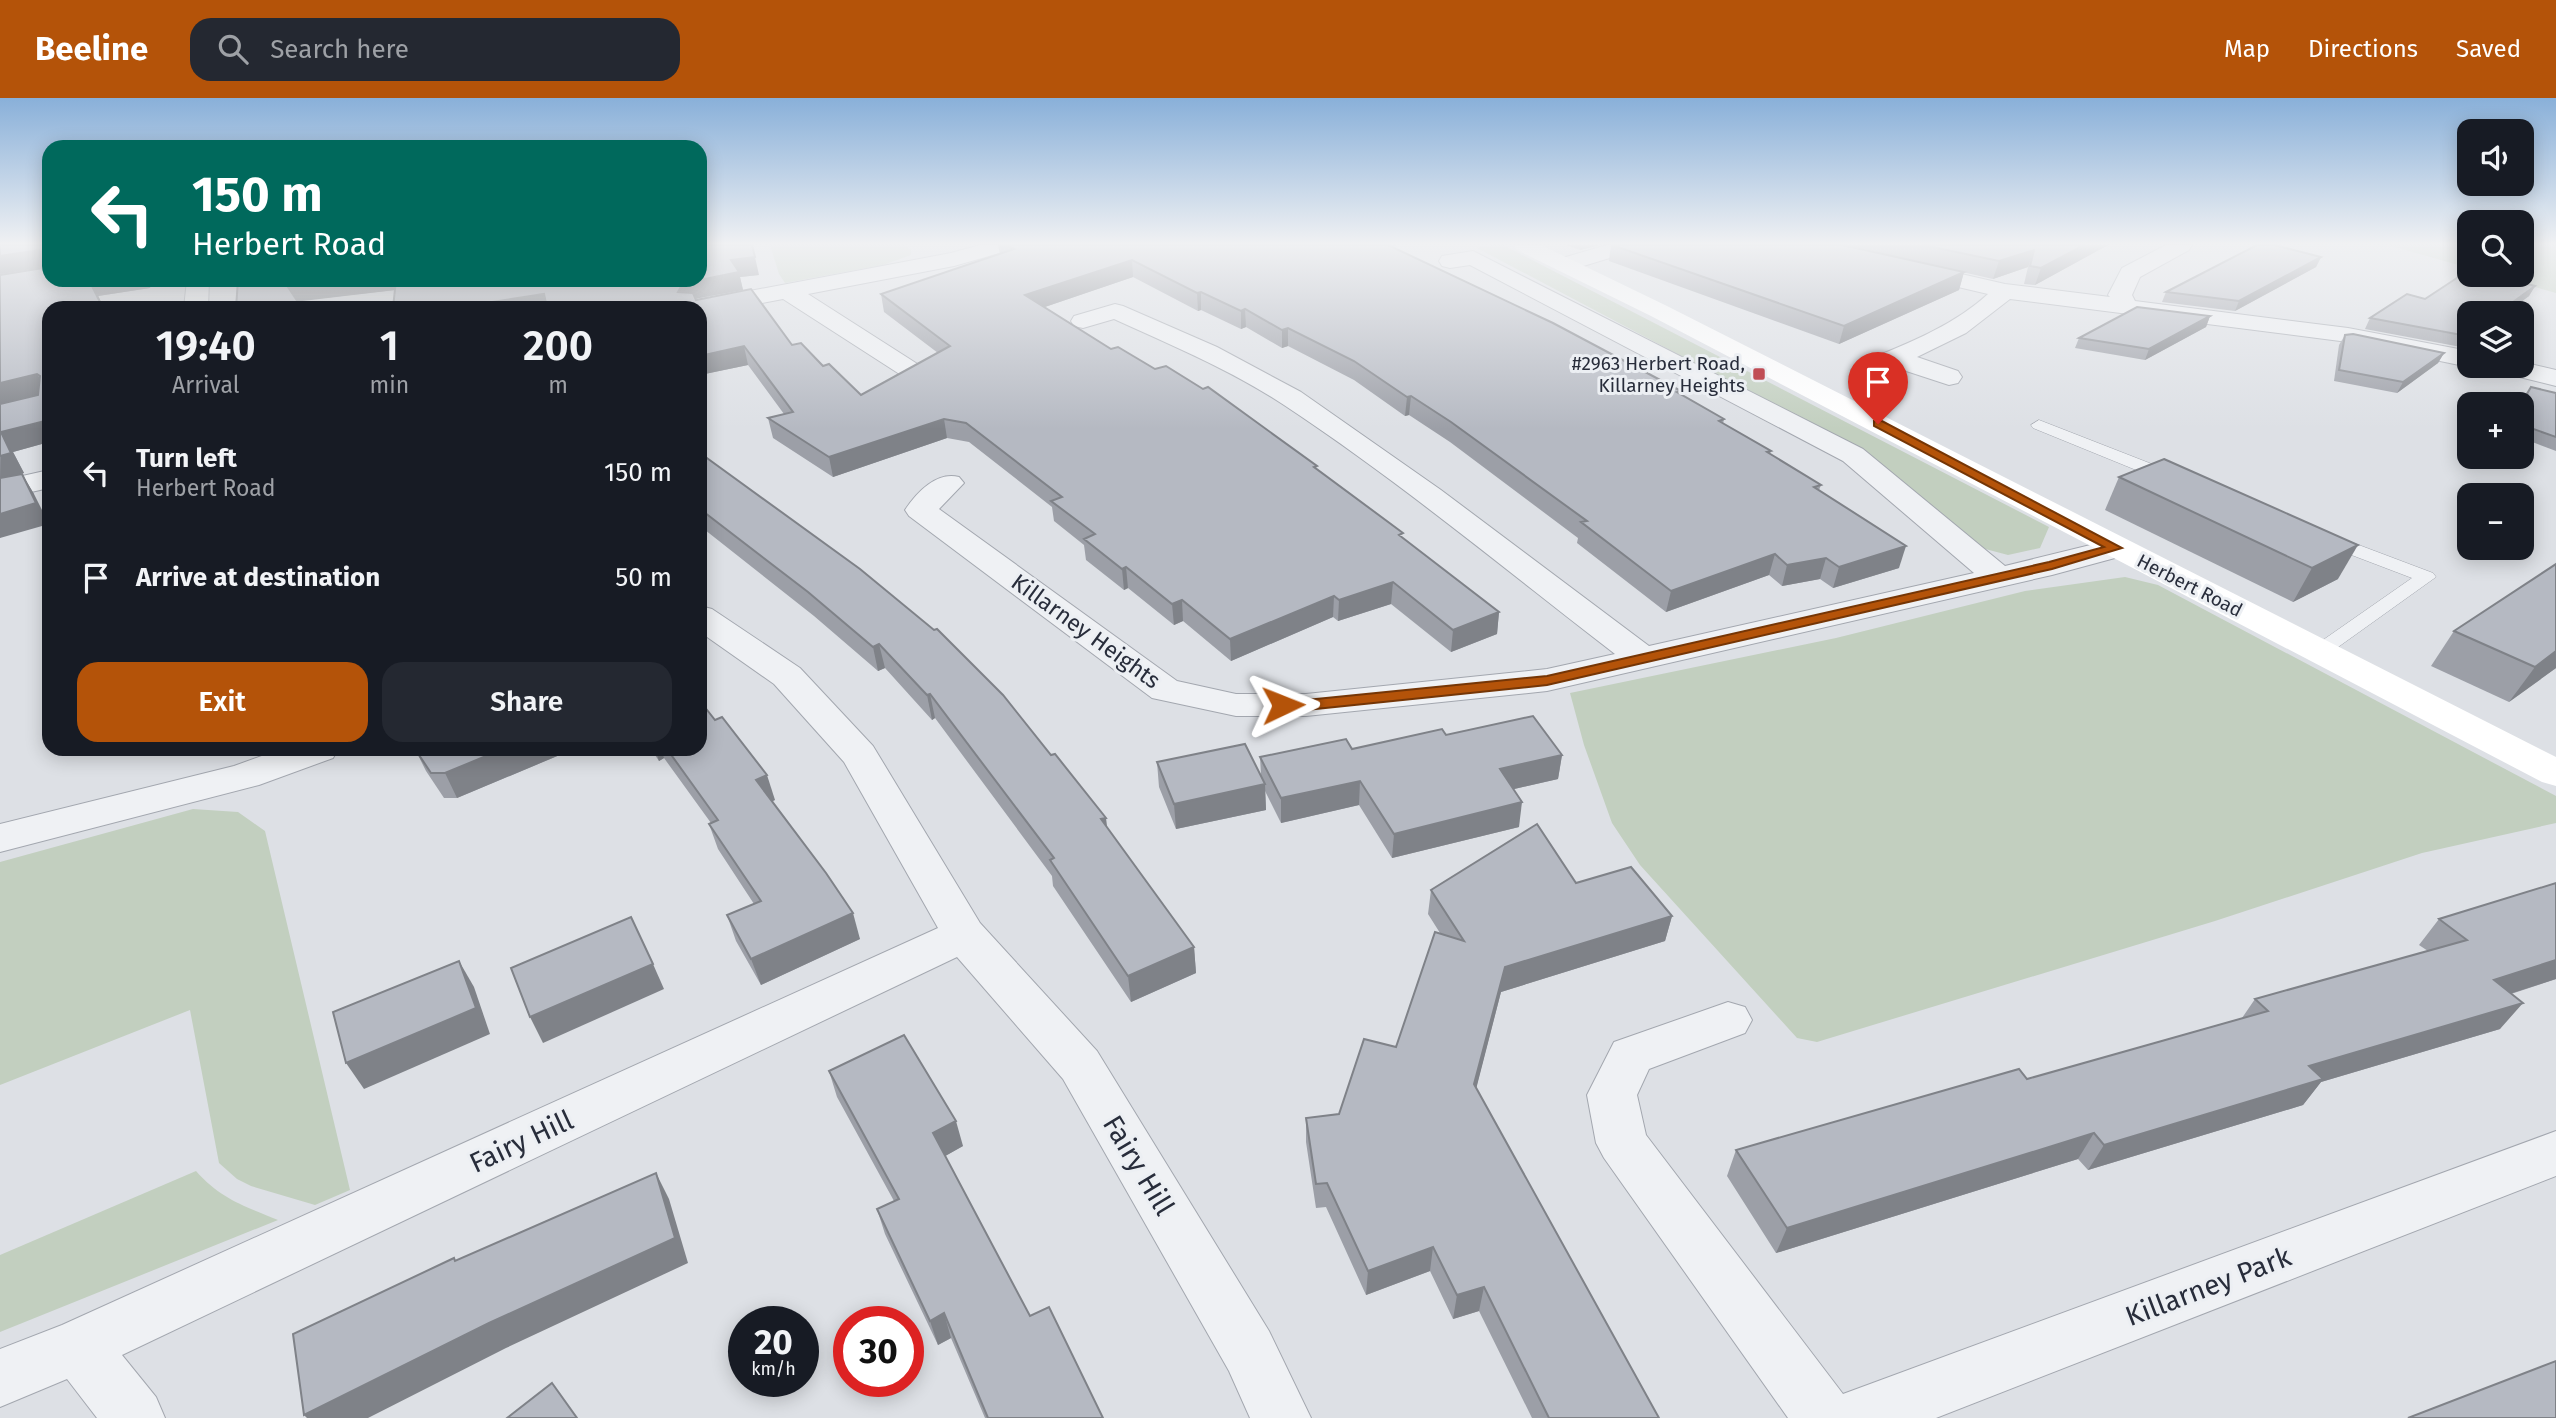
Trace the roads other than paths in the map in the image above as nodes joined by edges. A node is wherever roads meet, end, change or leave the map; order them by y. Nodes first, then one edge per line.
1 (811, 307) edge
2 (1567, 307) edge
3 (1649, 307) edge
4 (1989, 307) edge
5 (2138, 307) edge
6 (1083, 321) dead end
7 (2550, 352) dead end
8 (2457, 357) edge
9 (1894, 358) junction
10 (909, 370) edge
11 (1864, 370) dead end
12 (2544, 375) edge
13 (1949, 377) dead end
14 (2039, 425) dead end
15 (42, 480) edge
16 (949, 483) dead end
17 (2194, 486) edge
18 (0, 490) edge
19 (2310, 532) edge
20 (2115, 548) junction
21 (1999, 577) junction
22 (707, 621) edge
23 (2320, 651) junction
24 (1642, 658) junction
25 (300, 756) edge
26 (2556, 773) edge
27 (0, 838) edge
28 (964, 936) junction
29 (1728, 1020) dead end
30 (2556, 1153) edge
31 (78, 1348) junction
32 (0, 1378) edge
33 (135, 1418) edge
34 (1281, 1418) edge
35 (1824, 1418) edge
36 (1860, 1418) edge

1 - 10 street
2 - 21 street
3 - 20 street, Herbert Road
4 - 9 street
5 - 8 street
6 - 24 street
7 - 12 street
9 - 11 street
9 - 13 street
14 - 17 lane
15 - 18 street
16 - 24 street, Killarney Heights
19 - 23 lane
20 - 21 street, Killarney Heights
20 - 23 street, Herbert Road
21 - 24 street, Killarney Heights
22 - 28 street, Fairy Hill
23 - 26 street, Herbert Road
25 - 27 street
28 - 31 street, Fairy Hill
28 - 34 street, Fairy Hill
29 - 35 street
30 - 36 street, Killarney Park
31 - 32 street, Fairy Hill
31 - 33 street

